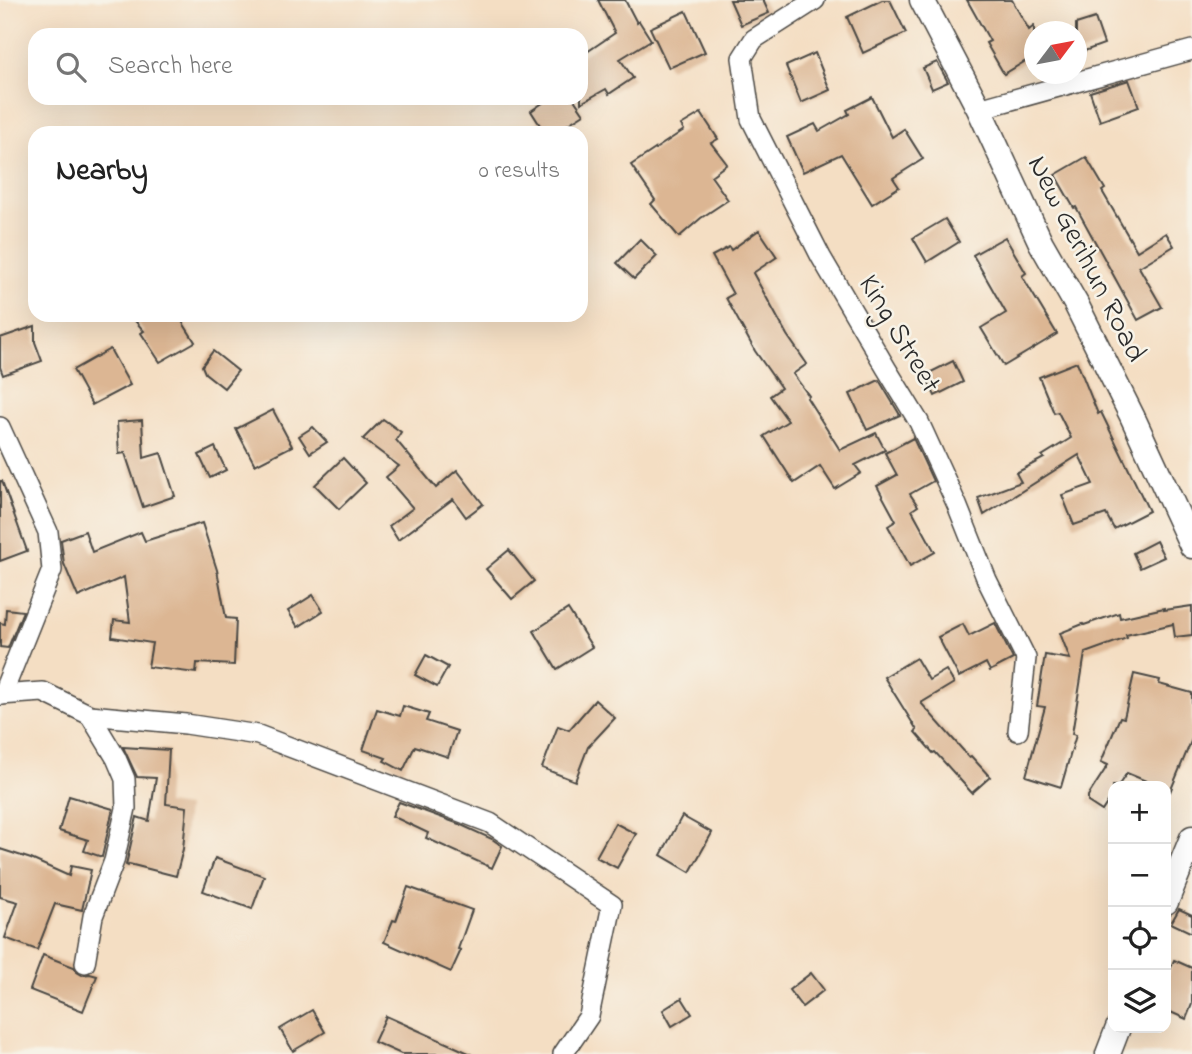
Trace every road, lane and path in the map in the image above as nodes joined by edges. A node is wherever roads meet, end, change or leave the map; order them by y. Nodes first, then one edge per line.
1 (816, 0) edge
2 (922, 0) edge
3 (1192, 50) edge
4 (979, 109) junction
5 (0, 427) edge
6 (1192, 546) edge
7 (1, 695) edge
8 (90, 715) junction
9 (1018, 731) dead end
10 (1192, 841) edge
11 (1171, 890) edge
12 (85, 963) dead end
13 (1116, 1033) edge
14 (563, 1054) edge
15 (1108, 1054) edge

1 - 9 street, King Street
2 - 4 street, New Gerihun Road
3 - 4 street
4 - 6 street, New Gerihun Road
5 - 7 street
7 - 8 street
8 - 12 street
8 - 14 street
10 - 11 street
13 - 15 street

